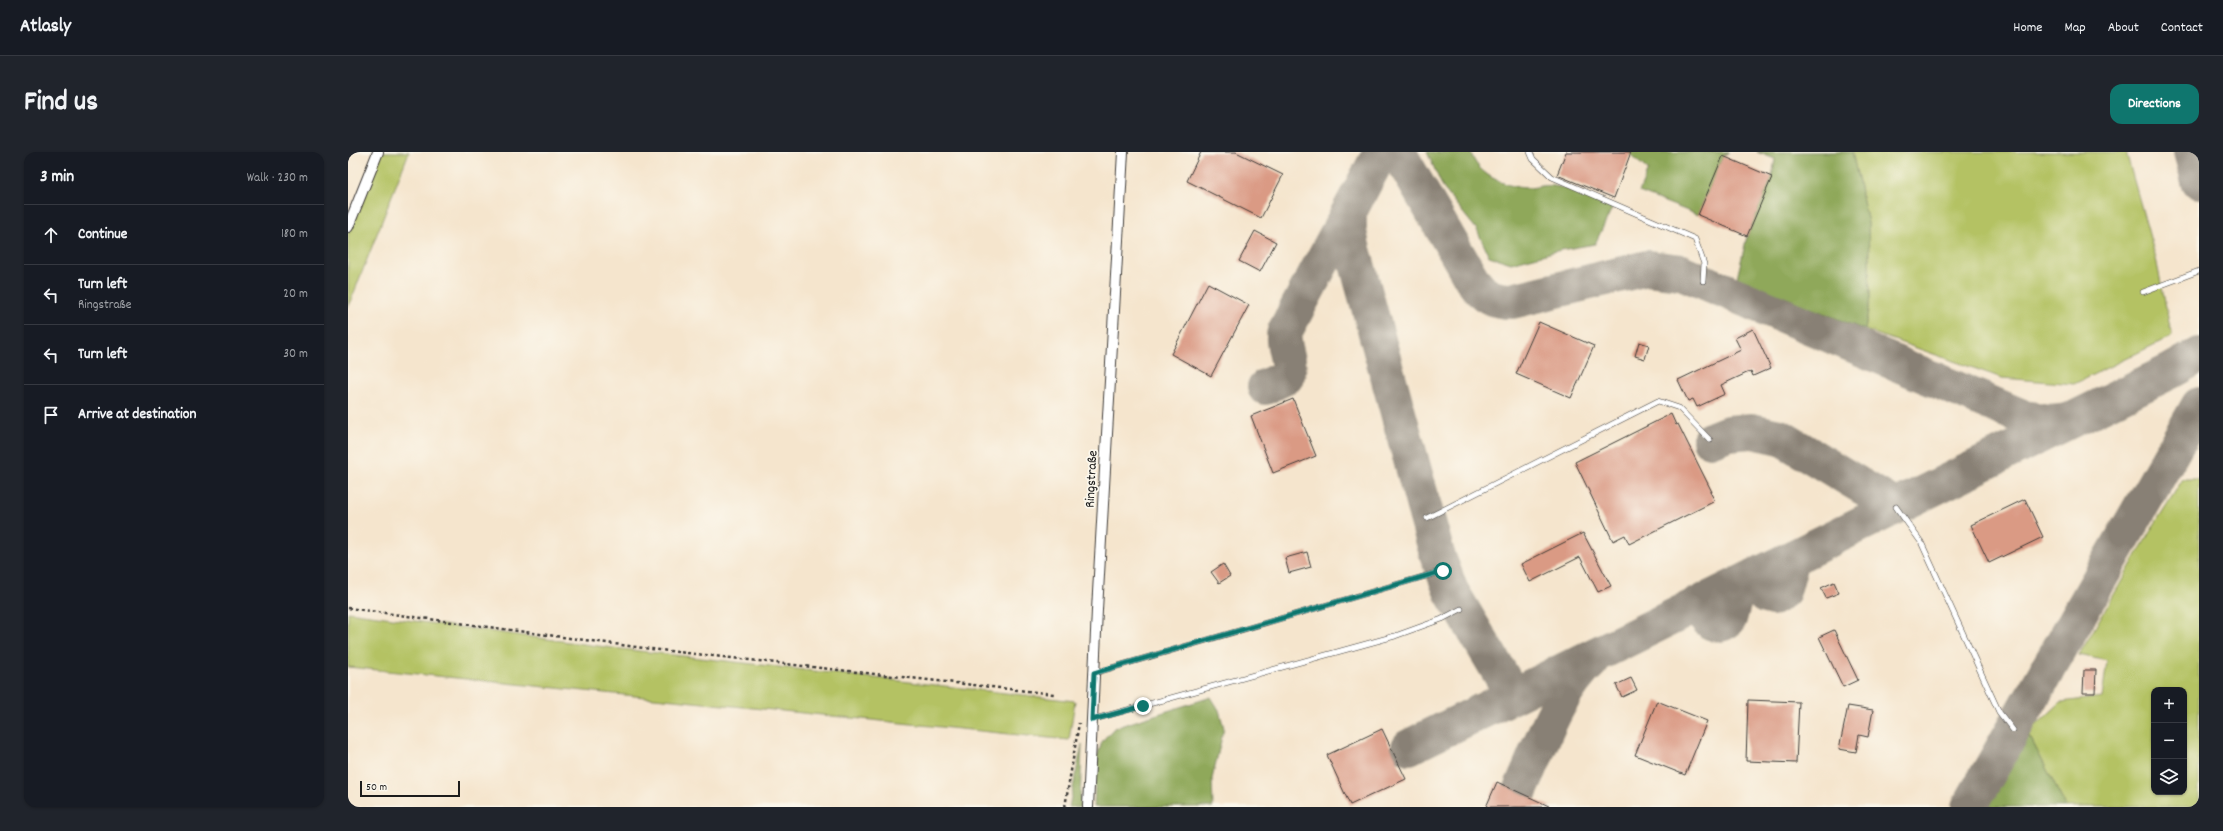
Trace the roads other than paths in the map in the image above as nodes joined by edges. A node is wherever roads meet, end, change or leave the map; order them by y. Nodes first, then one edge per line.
1 (378, 152) edge
2 (1123, 152) edge
3 (1530, 152) edge
4 (348, 227) edge
5 (2199, 271) edge
6 (1702, 281) dead end
7 (2144, 292) dead end
8 (1710, 440) dead end
9 (1896, 507) dead end
10 (1427, 518) dead end
11 (1443, 571) dead end
12 (1462, 609) dead end
13 (1094, 673) junction
14 (1092, 720) junction
15 (2013, 730) dead end
16 (1088, 807) edge

1 - 4 street
2 - 13 street, Ringstraße
3 - 6 lane
5 - 7 lane
8 - 10 lane
9 - 15 lane
11 - 13 lane
12 - 14 lane
13 - 14 street, Ringstraße
14 - 16 street, Ringstraße

